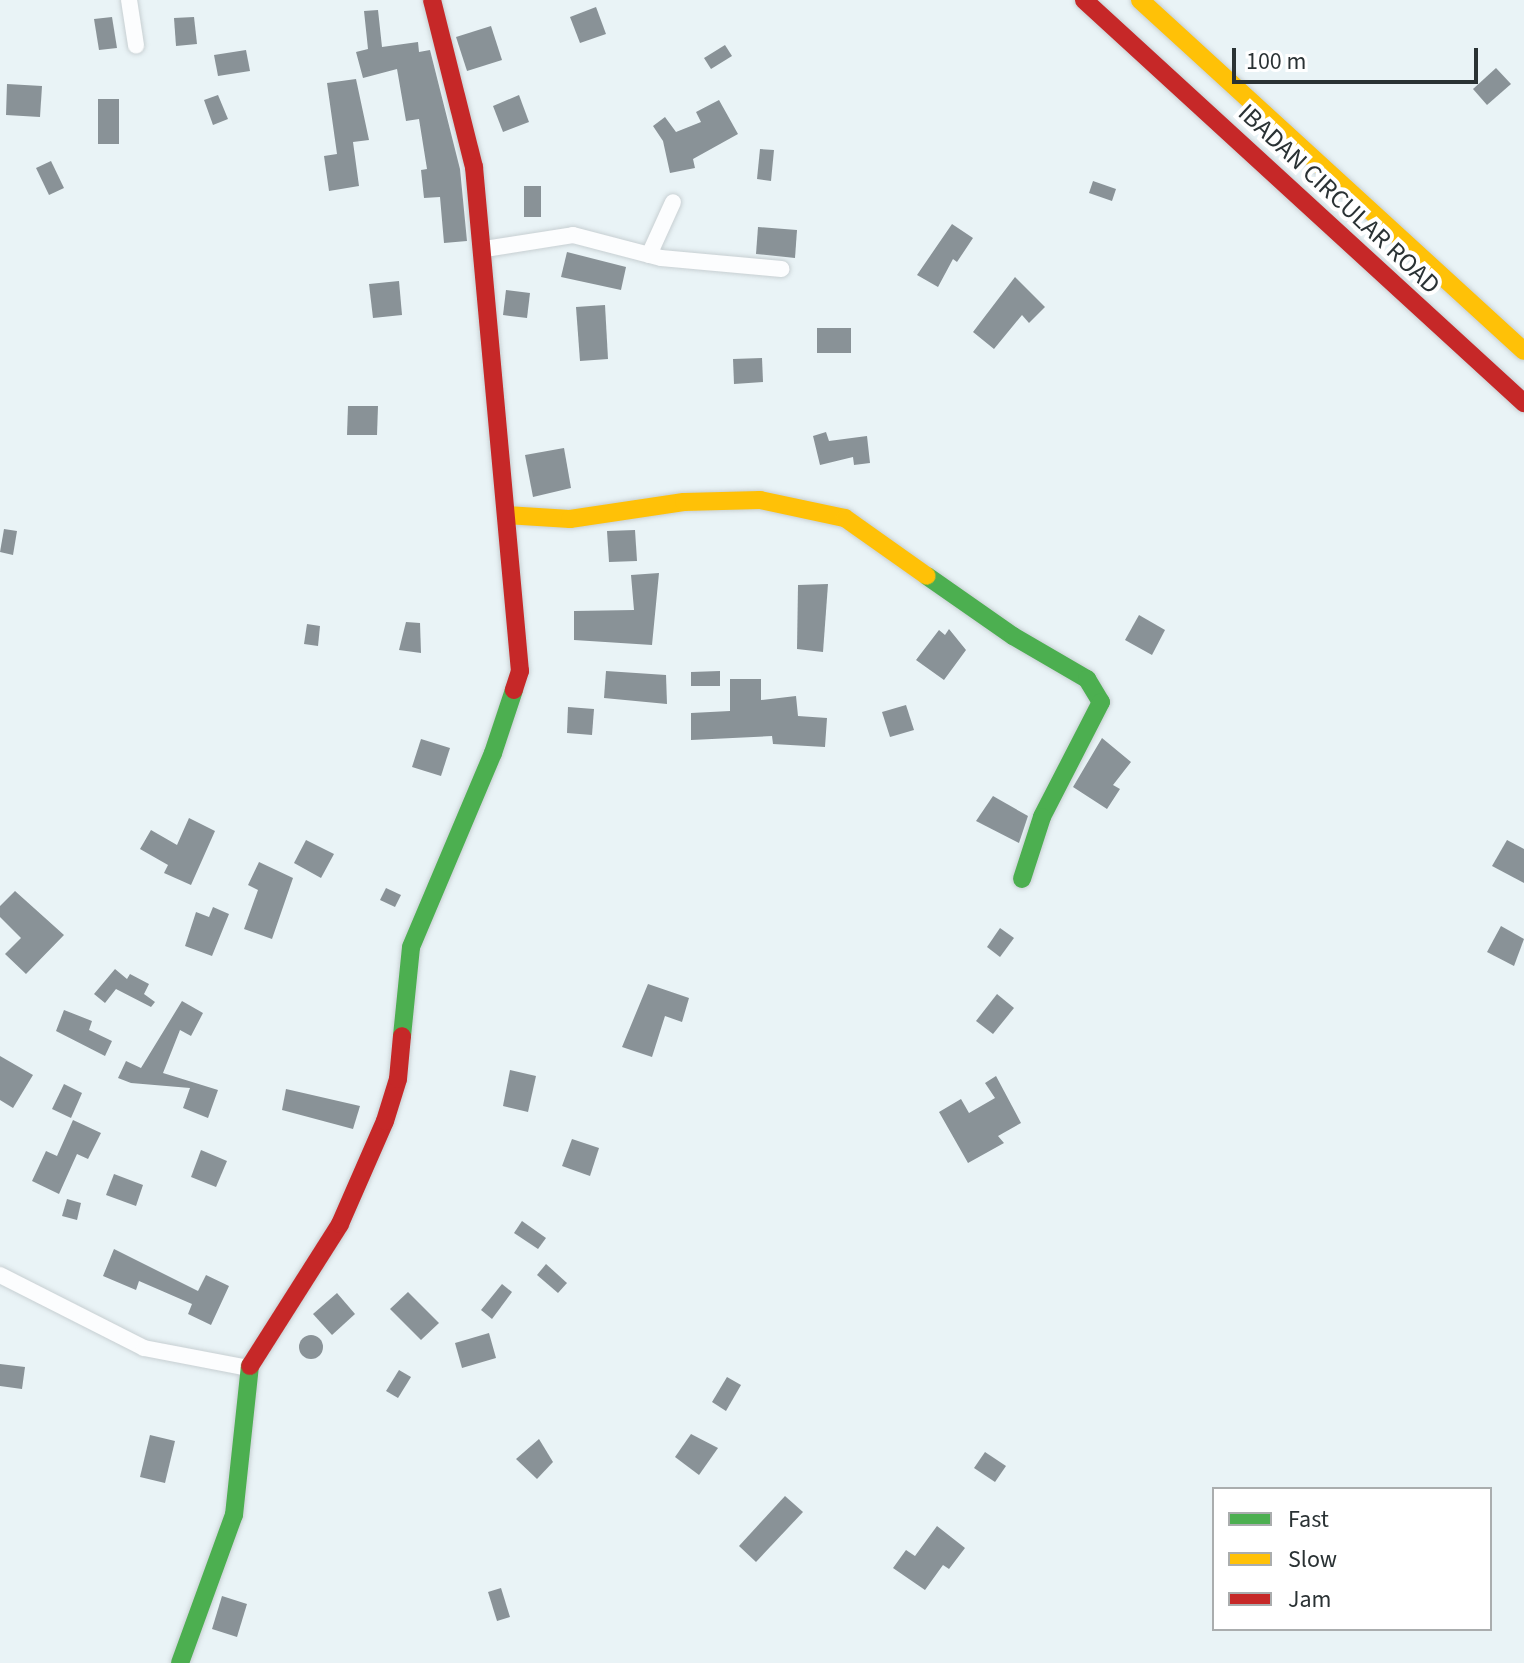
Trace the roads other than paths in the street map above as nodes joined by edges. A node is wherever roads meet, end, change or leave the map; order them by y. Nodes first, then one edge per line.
1 (129, 0) edge
2 (432, 0) edge
3 (1084, 0) edge
4 (1140, 0) edge
5 (136, 45) dead end
6 (673, 202) dead end
7 (485, 249) junction
8 (649, 255) junction
9 (781, 269) dead end
10 (1524, 351) edge
11 (1524, 403) edge
12 (506, 515) junction
13 (1022, 879) dead end
14 (0, 1275) edge
15 (249, 1368) junction
16 (180, 1663) edge

1 - 5 street
2 - 7 main road
3 - 11 main road, IBADAN CIRCULAR ROAD
4 - 10 main road, IBADAN CIRCULAR ROAD
6 - 8 street
7 - 8 street
7 - 12 main road
8 - 9 street
12 - 13 main road
12 - 15 main road
14 - 15 street
15 - 16 main road

